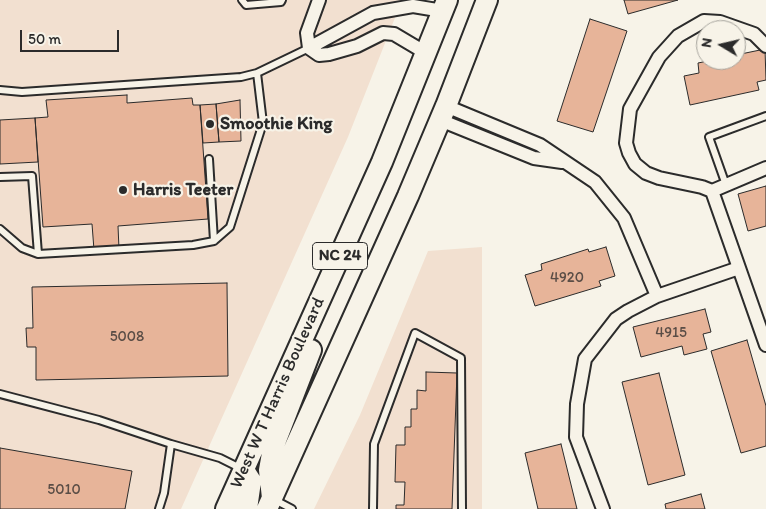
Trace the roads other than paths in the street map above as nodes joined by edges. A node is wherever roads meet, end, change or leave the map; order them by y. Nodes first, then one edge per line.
1 (242, 0) edge
2 (282, 0) edge
3 (319, 0) edge
4 (487, 0) edge
5 (445, 6) edge
6 (766, 46) edge
7 (309, 48) junction
8 (426, 53) junction
9 (257, 73) junction
10 (0, 90) edge
11 (443, 113) junction
12 (766, 116) edge
13 (209, 159) dead end
14 (766, 168) edge
15 (0, 177) edge
16 (726, 185) junction
17 (712, 192) junction
18 (0, 228) edge
19 (214, 241) junction
20 (346, 243) junction
21 (38, 254) junction
22 (739, 268) junction
23 (657, 296) junction
24 (766, 345) edge
25 (0, 394) edge
26 (170, 444) junction
27 (244, 470) junction
28 (270, 504) edge
29 (159, 509) edge
30 (226, 509) edge
31 (247, 509) edge
32 (292, 509) edge
33 (373, 509) edge
34 (462, 509) edge
35 (603, 509) edge

1 - 2 lane
3 - 7 street
4 - 11 main road, NC 24
5 - 7 street
5 - 8 main road, West W T Harris Boulevard / NC 24
6 - 17 street
7 - 8 street
7 - 9 lane
8 - 20 main road, West W T Harris Boulevard / NC 24
9 - 10 lane
9 - 19 lane
11 - 23 street
11 - 28 main road, NC 24
12 - 16 lane
13 - 19 lane
14 - 16 street
15 - 21 lane
16 - 17 street
17 - 22 street
18 - 21 lane
19 - 21 lane
20 - 27 main road, West W T Harris Boulevard / NC 24
20 - 28 main road
22 - 23 street
22 - 24 street
23 - 35 street
25 - 26 lane
26 - 27 lane
26 - 29 lane
27 - 30 main road, West W T Harris Boulevard / NC 24
27 - 31 main road
28 - 32 lane
33 - 34 lane

